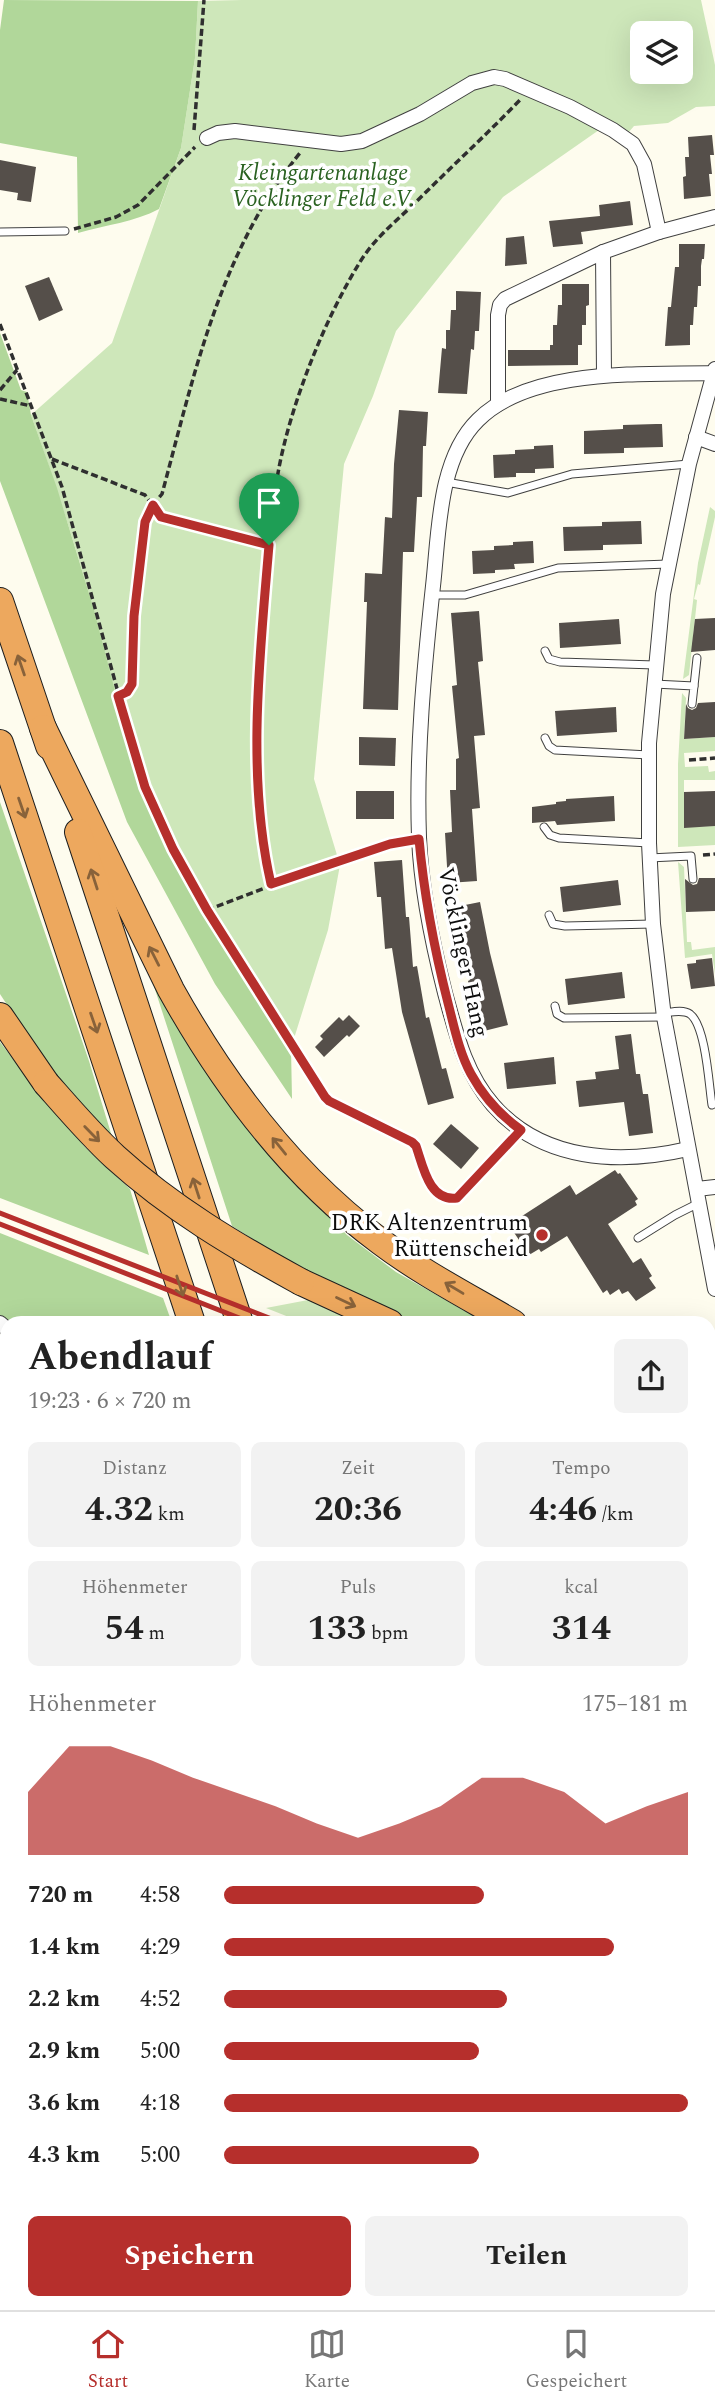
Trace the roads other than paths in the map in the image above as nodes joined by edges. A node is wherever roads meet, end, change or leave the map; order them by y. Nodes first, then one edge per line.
1 (202, 141) road end
2 (715, 217) edge
3 (65, 231) road end
4 (0, 232) edge
5 (659, 232) junction
6 (603, 252) junction
7 (714, 371) edge
8 (604, 375) junction
9 (711, 394) edge
10 (498, 404) junction
11 (696, 437) junction
12 (715, 444) edge
13 (689, 464) junction
14 (446, 482) junction
15 (668, 564) junction
16 (432, 595) junction
17 (0, 601) edge
18 (545, 651) dead end
19 (697, 658) dead end
20 (655, 665) junction
21 (654, 684) junction
22 (694, 686) junction
23 (692, 704) dead end
24 (43, 729) junction
25 (545, 738) dead end
26 (0, 743) edge
27 (649, 755) junction
28 (544, 827) dead end
29 (649, 850) junction
30 (693, 879) dead end
31 (549, 915) dead end
32 (653, 924) junction
33 (555, 1006) dead end
34 (664, 1015) junction
35 (0, 1016) edge
36 (300, 1057) road end
37 (712, 1105) dead end
38 (521, 1130) junction
39 (688, 1149) junction
40 (715, 1186) edge
41 (698, 1196) junction
42 (638, 1238) dead end
43 (715, 1289) edge
44 (190, 1316) edge
45 (238, 1316) edge
46 (375, 1316) edge
47 (501, 1316) edge

1 - 5 street
2 - 5 street
3 - 4 lane
5 - 6 street
6 - 8 street
6 - 10 street
7 - 8 street, Vöcklinger Hang
7 - 9 street
8 - 10 street, Vöcklinger Hang
9 - 11 street
10 - 14 street, Vöcklinger Hang
11 - 12 street
11 - 13 street
13 - 14 lane
13 - 15 street
14 - 16 street, Vöcklinger Hang
15 - 16 lane
15 - 20 street
16 - 38 street, Vöcklinger Hang
24 -> 17 highway
18 - 20 lane
19 - 22 lane
20 - 21 street
21 - 22 lane
21 - 27 street
22 - 23 lane
45 -> 24 highway
47 -> 24 highway
25 - 27 lane
26 -> 44 highway
27 - 29 street
28 - 29 lane
29 - 30 lane
29 - 32 street
31 - 32 lane
32 - 34 street
33 - 34 lane
34 - 37 lane
34 - 39 street
35 -> 46 highway, bridge
36 - 38 lane
38 - 39 street, Vöcklinger Hang
39 - 41 street
40 - 41 street
41 - 42 lane
41 - 43 street

